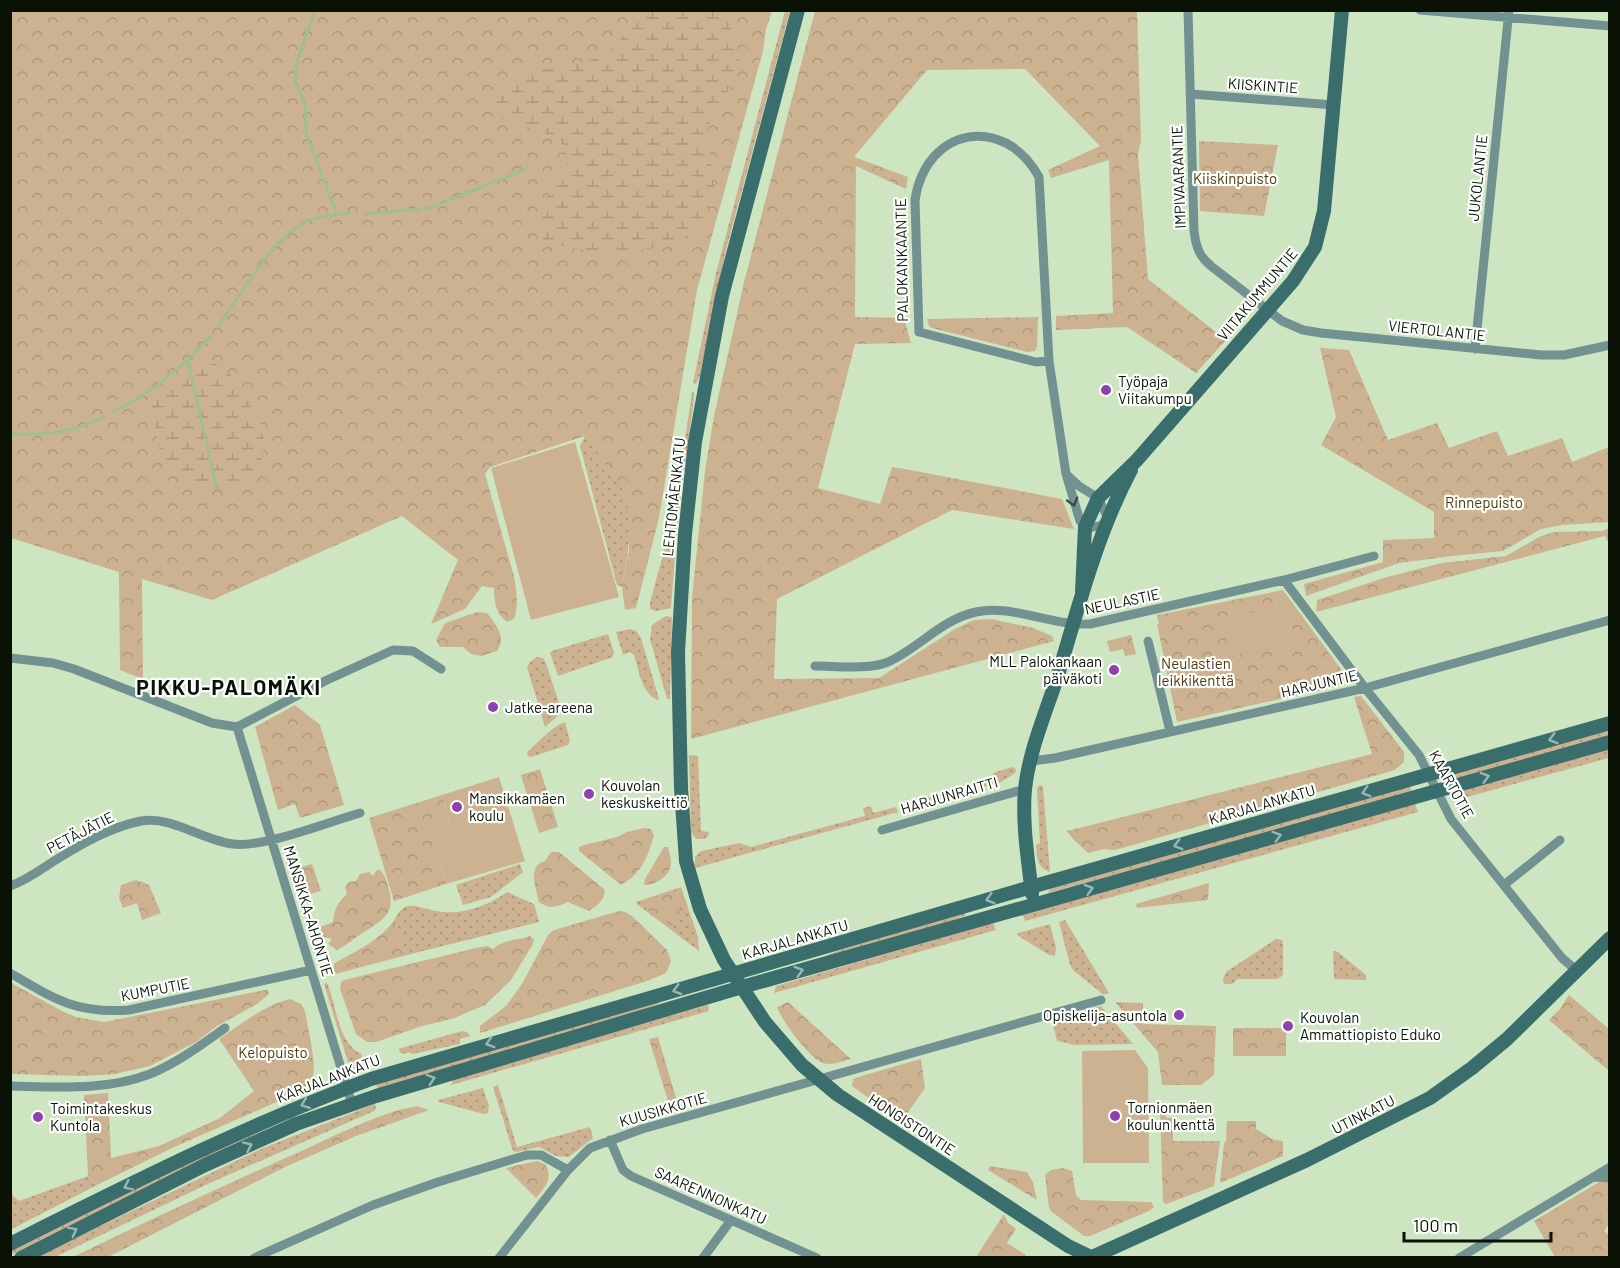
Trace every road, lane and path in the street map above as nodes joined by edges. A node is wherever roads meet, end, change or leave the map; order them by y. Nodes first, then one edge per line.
1 (798, 10) edge
2 (1188, 10) edge
3 (1342, 10) edge
4 (1420, 10) edge
5 (1508, 14) edge
6 (1610, 26) edge
7 (1190, 94) junction
8 (1334, 105) junction
9 (1268, 309) junction
10 (1610, 345) edge
11 (1475, 349) junction
12 (1049, 361) junction
13 (1137, 460) junction
14 (1066, 474) junction
15 (1098, 498) junction
16 (1107, 521) junction
17 (1085, 527) junction
18 (1374, 556) dead end
19 (1284, 580) junction
20 (1082, 591) junction
21 (1610, 620) edge
22 (1073, 625) junction
23 (1148, 641) dead end
24 (10, 658) edge
25 (815, 666) dead end
26 (441, 669) dead end
27 (1365, 688) junction
28 (1610, 723) edge
29 (237, 727) junction
30 (1170, 731) junction
31 (1610, 742) edge
32 (1031, 761) junction
33 (1430, 774) junction
34 (1025, 789) junction
35 (1438, 791) junction
36 (360, 813) dead end
37 (882, 830) dead end
38 (272, 839) junction
39 (1560, 840) dead end
40 (10, 885) edge
41 (1504, 885) junction
42 (1031, 887) junction
43 (1033, 905) junction
44 (1610, 938) edge
45 (311, 970) junction
46 (1576, 970) junction
47 (10, 973) edge
48 (734, 974) junction
49 (742, 987) junction
50 (1101, 1000) dead end
51 (225, 1028) dead end
52 (818, 1079) junction
53 (10, 1086) edge
54 (346, 1088) junction
55 (351, 1104) junction
56 (610, 1140) junction
57 (1610, 1167) edge
58 (568, 1170) junction
59 (1594, 1176) junction
60 (1610, 1178) edge
61 (731, 1220) junction
62 (10, 1244) edge
63 (21, 1257) edge
64 (254, 1257) edge
65 (499, 1257) edge
66 (703, 1257) edge
67 (817, 1257) edge
68 (1091, 1257) edge
69 (1459, 1257) edge

1 - 48 main road, LEHTOMÄENKATU
2 - 7 street, IMPIVAARANTIE
3 - 8 main road, VIITAKUMMUNTIE
4 - 5 street
5 - 6 street
5 - 11 street, JUKOLANTIE
7 - 8 street, KIISKINTIE
7 - 9 street, IMPIVAARANTIE
8 - 9 main road, VIITAKUMMUNTIE
9 - 11 street, VIERTOLANTIE
9 - 13 main road, VIITAKUMMUNTIE
10 - 11 street, VIERTOLANTIE
12 - 12 street, PALOKANKAANTIE
12 - 14 street, PALOKANKAANTIE
13 - 15 main road, VIITAKUMMUNTIE
13 - 16 main road, VIITAKUMMUNTIE
14 - 15 street
14 -> 17 street, PALOKANKAANTIE
15 - 16 street
15 - 17 main road, VIITAKUMMUNTIE
16 - 17 street
16 - 20 main road, PALOKANKAANTIE
17 - 20 main road, PALOKANKAANTIE
18 - 19 street, NEULASTIE
19 - 22 street, NEULASTIE
19 - 27 street, KAARTOTIE
20 - 22 main road, PALOKANKAANTIE
21 - 27 street, HARJUNTIE
22 - 25 street, NEULASTIE
22 - 32 main road, PALOKANKAANTIE
23 - 30 street
24 - 29 street
26 - 29 street
27 - 30 street, HARJUNTIE
27 - 33 street, KAARTOTIE
28 -> 33 main road, KARJALANKATU
29 - 38 street, MANSIKKA-AHONTIE
30 - 32 street, HARJUNTIE
35 -> 31 main road, KARJALANKATU
32 - 34 main road, PALOKANKAANTIE
33 - 35 street, KAARTOTIE
33 -> 42 main road, KARJALANKATU
34 - 37 street, HARJUNRAITTI
34 - 42 main road, PALOKANKAANTIE
35 - 41 street, KAARTOTIE
43 -> 35 main road, KARJALANKATU
36 - 38 street, PETÄJÄTIE
38 - 40 street, PETÄJÄTIE
38 - 45 street, MANSIKKA-AHONTIE
39 - 41 street
41 - 46 street, KAARTOTIE
42 - 43 main road, PALOKANKAANTIE
42 -> 48 main road, KARJALANKATU
49 -> 43 main road, KARJALANKATU
44 - 46 main road, UTINKATU
45 - 47 street, KUMPUTIE
45 - 54 street, MANSIKKA-AHONTIE
46 - 68 main road, UTINKATU
48 - 49 main road, LEHTOMÄENKATU
48 -> 54 main road, KARJALANKATU
49 - 52 main road, HONGISTONTIE
55 -> 49 main road, KARJALANKATU
50 - 52 street, KUUSIKKOTIE
51 - 53 street
52 - 56 street, KUUSIKKOTIE
52 - 68 main road, HONGISTONTIE
54 - 55 street, MANSIKKA-AHONTIE
54 -> 62 main road, KARJALANKATU
63 -> 55 main road, KARJALANKATU
56 - 58 street, KUUSIKKOTIE
56 - 61 street, SAARENNONKATU
57 - 59 street
58 - 64 street
58 - 65 street, KUUSIKKOTIE
59 - 60 street
59 - 69 street
61 - 66 street
61 - 67 street, SAARENNONKATU

